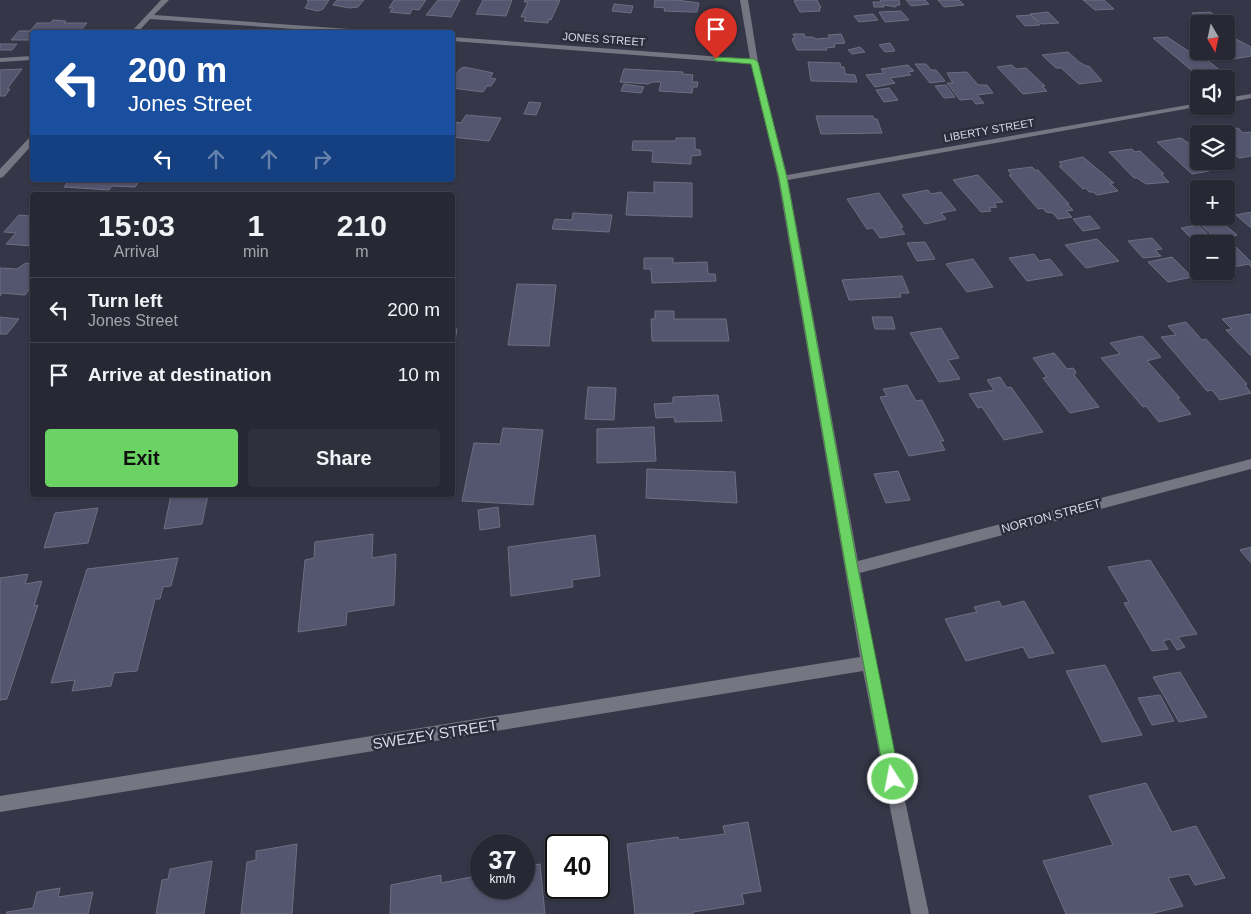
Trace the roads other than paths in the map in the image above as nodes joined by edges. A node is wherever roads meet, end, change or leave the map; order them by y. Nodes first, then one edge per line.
1 (165, 0) edge
2 (744, 0) edge
3 (149, 16) junction
4 (136, 30) edge
5 (337, 30) edge
6 (455, 39) edge
7 (30, 58) edge
8 (0, 60) edge
9 (754, 62) junction
10 (1251, 96) edge
11 (1235, 99) edge
12 (1190, 107) edge
13 (30, 142) edge
14 (0, 175) edge
15 (783, 178) junction
16 (1251, 464) edge
17 (852, 569) junction
18 (870, 663) junction
19 (0, 804) edge
20 (920, 914) edge

1 - 3 street
2 - 9 street
3 - 4 street
3 - 5 street
6 - 9 street, JONES STREET
7 - 8 street
9 - 15 street
10 - 11 street
12 - 15 street, LIBERTY STREET
13 - 14 street
15 - 17 street
16 - 17 street, NORTON STREET
17 - 18 street
18 - 19 street, SWEZEY STREET
18 - 20 street

